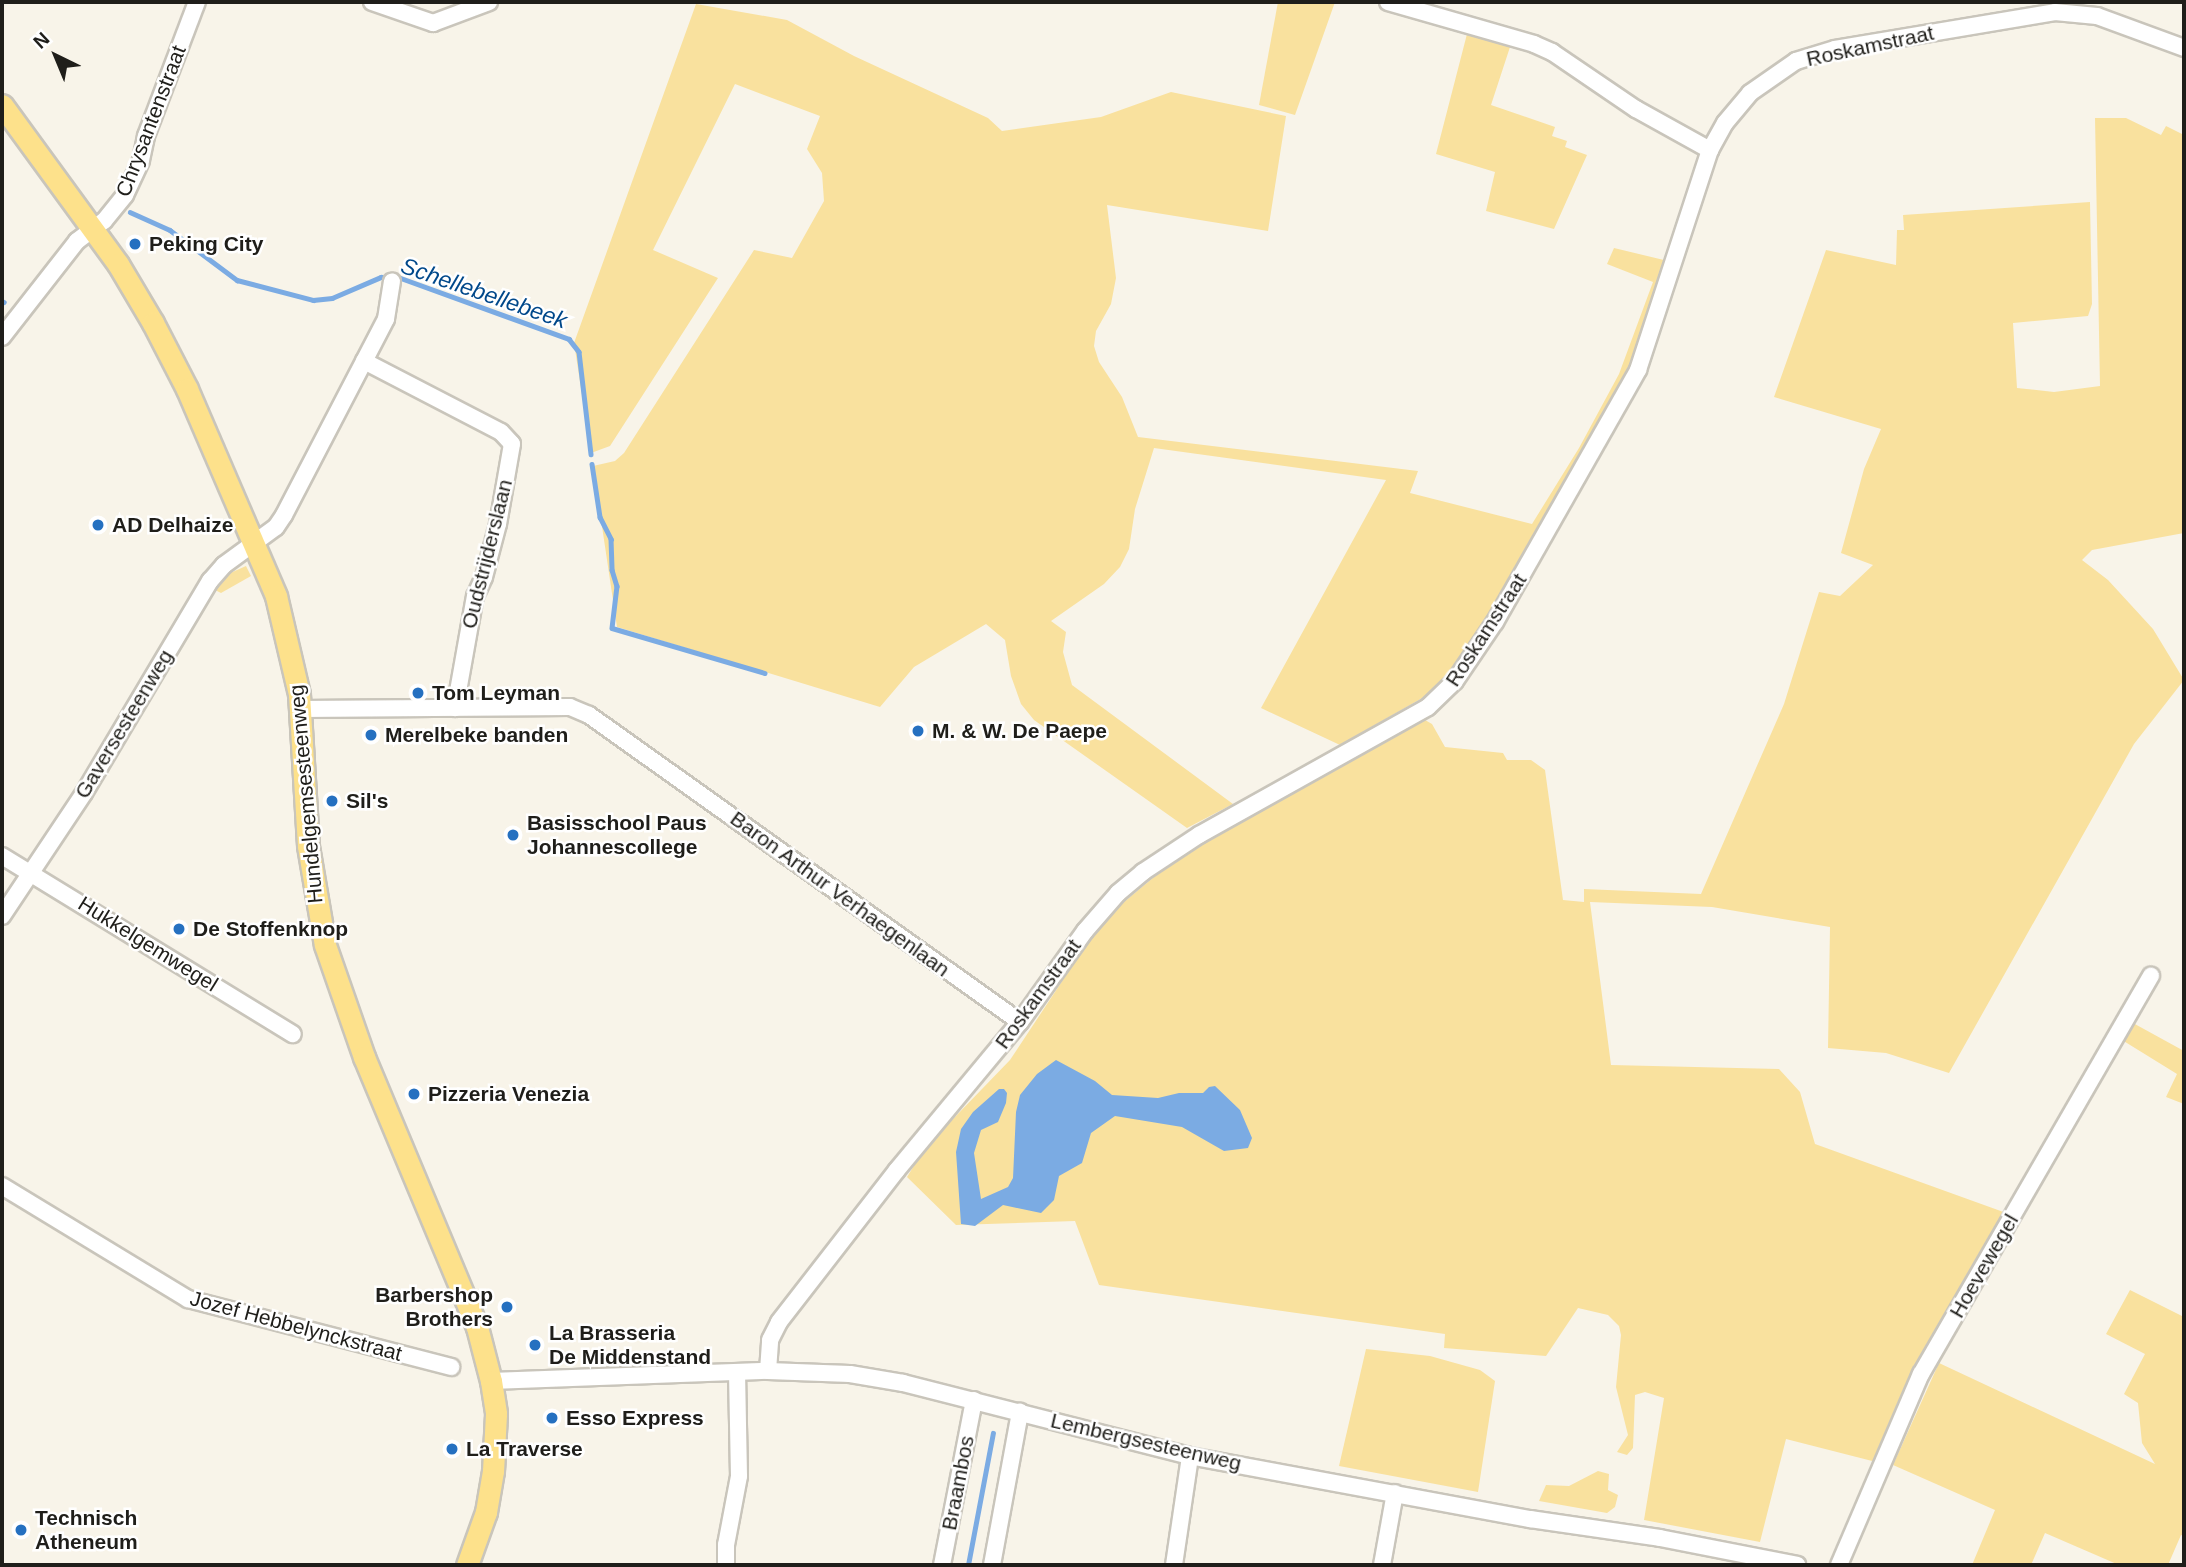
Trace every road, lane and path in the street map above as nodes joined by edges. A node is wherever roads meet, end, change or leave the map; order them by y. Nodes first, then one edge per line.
1 (197, 2) edge
2 (372, 2) edge
3 (489, 2) edge
4 (1388, 2) edge
5 (2184, 48) edge
6 (2, 105) edge
7 (1710, 150) junction
8 (91, 229) junction
9 (392, 281) dead end
10 (2, 337) edge
11 (364, 360) junction
12 (255, 541) junction
13 (455, 708) junction
14 (300, 709) junction
15 (2, 856) edge
16 (31, 873) junction
17 (2, 916) edge
18 (2151, 976) dead end
19 (1020, 1022) junction
20 (293, 1034) dead end
21 (2, 1186) edge
22 (451, 1367) dead end
23 (768, 1371) junction
24 (737, 1373) junction
25 (491, 1381) junction
26 (974, 1400) junction
27 (1020, 1412) junction
28 (1191, 1456) junction
29 (1395, 1493) junction
30 (467, 1565) edge
31 (726, 1565) edge
32 (942, 1565) edge
33 (992, 1565) edge
34 (1174, 1565) edge
35 (1382, 1565) edge
36 (1797, 1565) edge
37 (1839, 1565) edge

1 - 8 street, Chrysantenstraat
2 - 3 street
4 - 7 street
5 - 7 street, Roskamstraat
6 - 8 main road, Hundelgemsesteenweg
7 - 19 street, Roskamstraat
8 - 10 street, Chrysantenstraat
8 - 12 main road, Hundelgemsesteenweg
9 - 11 street, Gaversesteenweg
11 - 12 street, Gaversesteenweg
11 - 13 street, Oudstrijderslaan
12 - 14 main road, Hundelgemsesteenweg
12 - 16 street, Gaversesteenweg
13 - 14 street, Baron Arthur Verhaegenlaan
13 - 19 street, Baron Arthur Verhaegenlaan
14 - 25 main road, Hundelgemsesteenweg
15 - 16 street, Hukkelgemwegel
16 - 17 street, Gaversesteenweg
16 - 20 street, Hukkelgemwegel
18 - 37 street, Hoevewegel
19 - 23 street, Roskamstraat
21 - 22 street, Jozef Hebbelynckstraat
23 - 24 street, Lembergsesteenweg
23 - 26 street, Lembergsesteenweg
24 - 25 street, Lembergsesteenweg
24 - 31 street
25 - 30 main road, Hundelgemsesteenweg
26 - 27 street, Lembergsesteenweg
26 - 32 street, Braambos
27 - 28 street, Lembergsesteenweg
27 - 33 street
28 - 29 street, Lembergsesteenweg
28 - 34 street
29 - 35 street
29 - 36 street, Lembergsesteenweg

